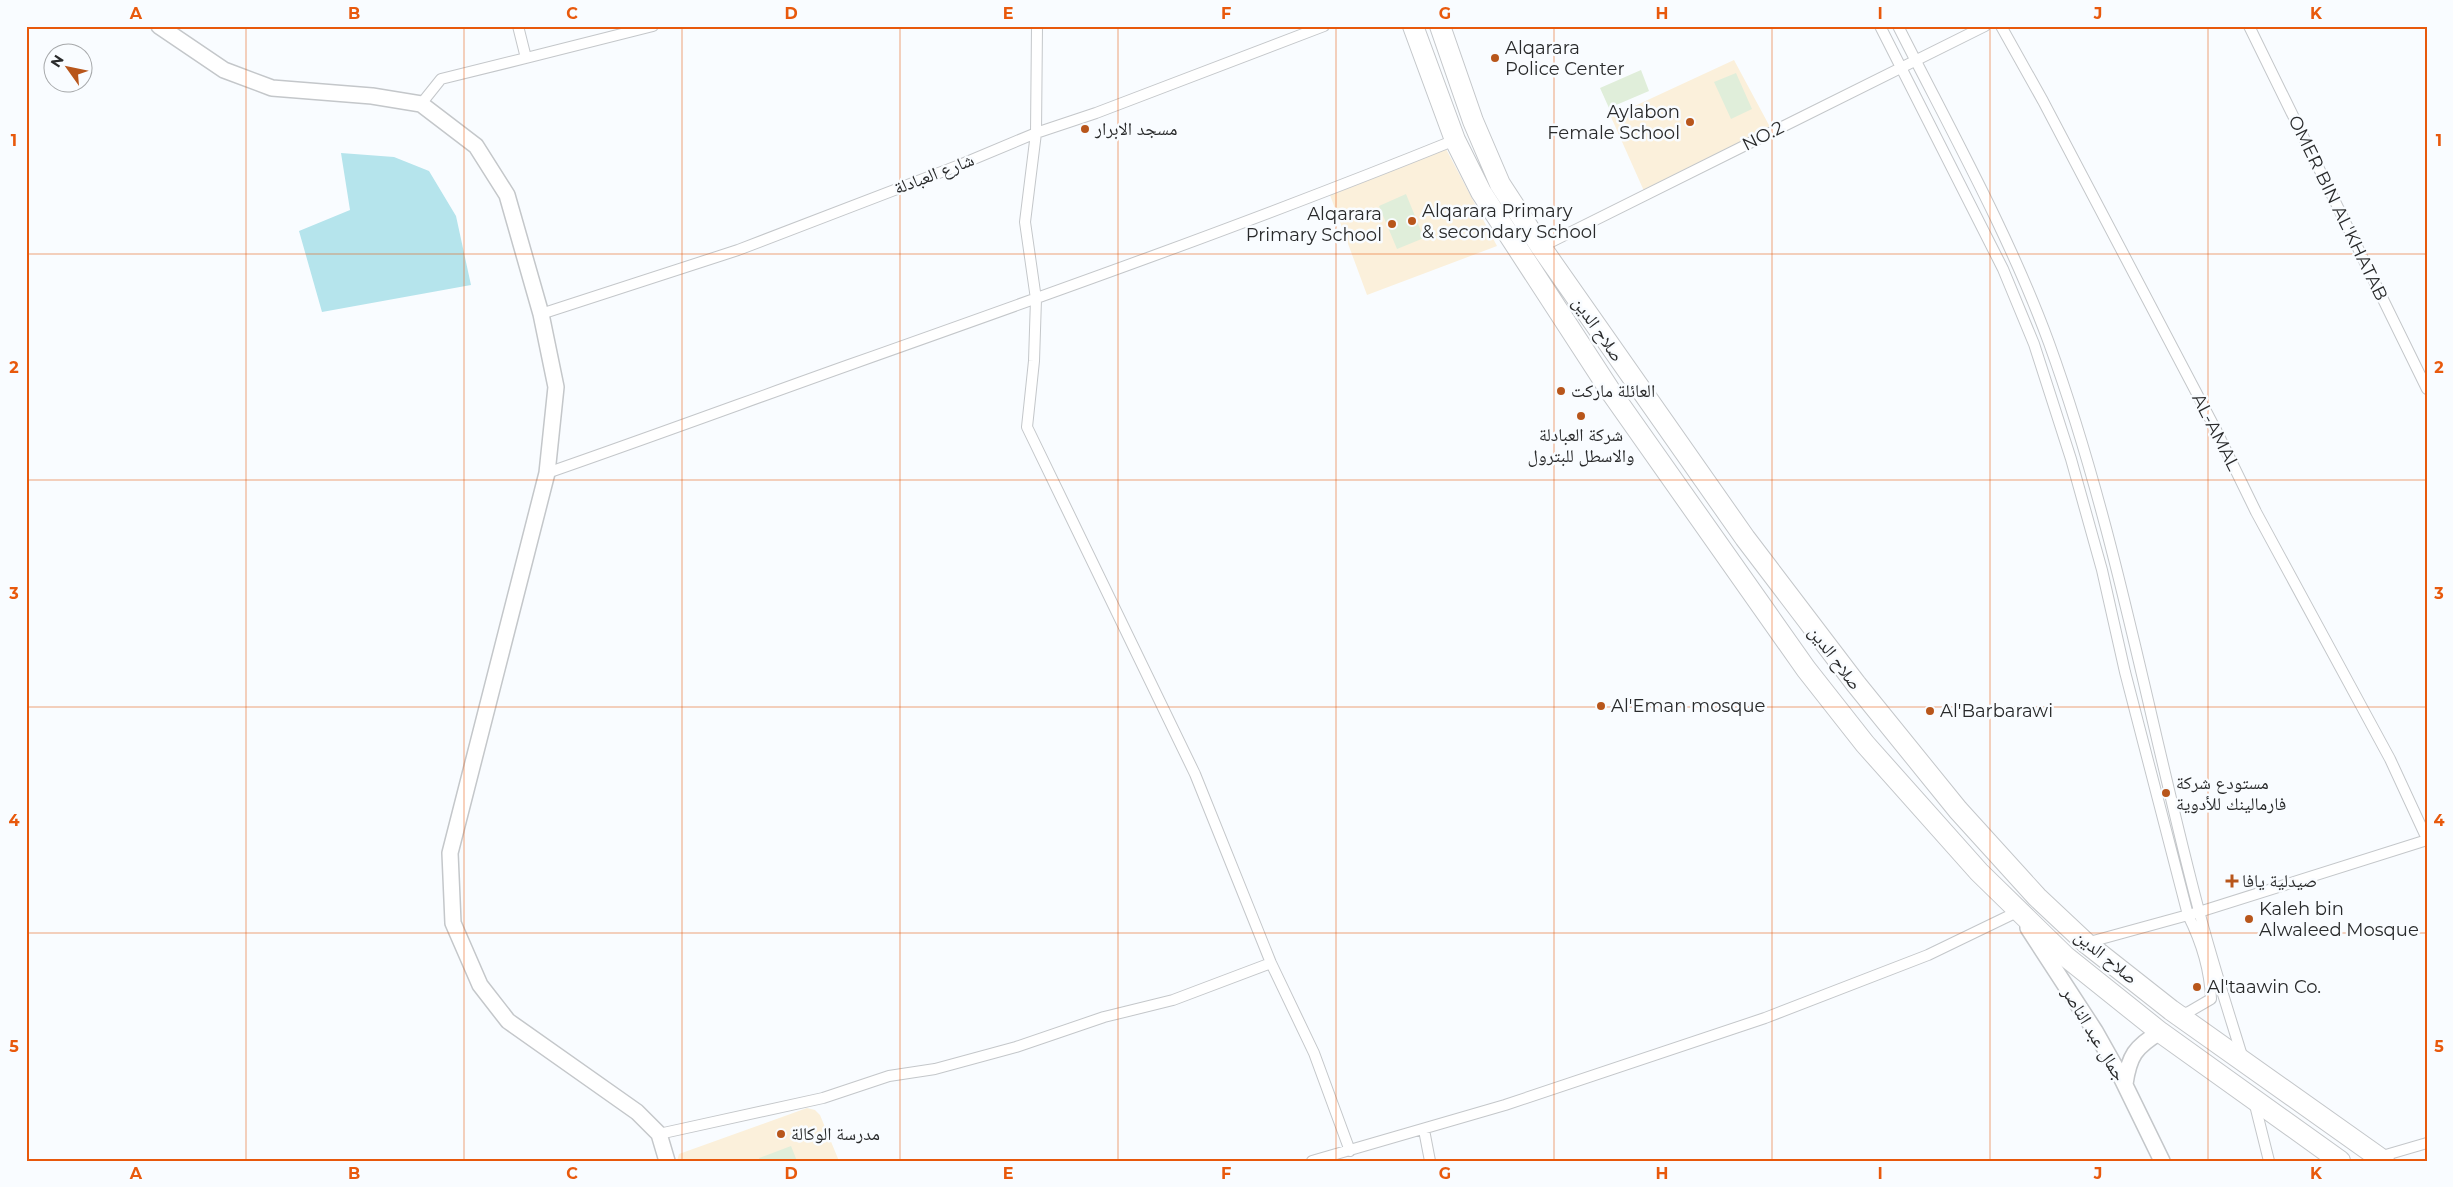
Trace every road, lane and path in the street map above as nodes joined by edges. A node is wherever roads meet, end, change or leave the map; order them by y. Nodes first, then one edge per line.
1 (159, 26) edge
2 (518, 26) edge
3 (653, 26) edge
4 (1037, 26) edge
5 (1324, 26) edge
6 (1413, 26) edge
7 (1440, 26) edge
8 (1880, 26) edge
9 (1898, 26) edge
10 (1985, 26) edge
11 (2001, 26) edge
12 (2249, 26) edge
13 (526, 58) junction
14 (1915, 60) junction
15 (1902, 67) junction
16 (421, 104) junction
17 (1036, 133) junction
18 (1455, 140) junction
19 (1540, 247) junction
20 (1036, 299) junction
21 (541, 314) junction
22 (2427, 389) edge
23 (547, 473) junction
24 (1822, 641) junction
25 (1798, 659) junction
26 (2427, 839) edge
27 (2017, 912) junction
28 (2199, 912) junction
29 (2188, 915) junction
30 (2086, 943) junction
31 (1271, 963) junction
32 (2171, 1010) junction
33 (2160, 1032) junction
34 (2244, 1062) junction
35 (2125, 1084) junction
36 (2254, 1100) junction
37 (1424, 1130) junction
38 (659, 1134) junction
39 (2427, 1143) edge
40 (1350, 1151) junction
41 (2381, 1159) edge
42 (667, 1161) edge
43 (1312, 1161) edge
44 (1430, 1161) edge
45 (2162, 1161) edge
46 (2269, 1161) edge
47 (2340, 1161) edge

1 - 16 street
2 - 13 street
3 - 13 street
4 - 17 street
5 - 17 street, شارع العبادلة
6 - 18 highway, صلاح الدين
7 - 19 highway, صلاح الدين
8 - 15 street
9 - 14 street
10 - 14 street, NO.2
11 - 26 street, AL-AMAL
12 - 22 street, OMER BIN AL'KHATAB
13 - 16 street
14 - 15 street, NO.2
14 - 28 street
15 - 19 street, NO.2
15 - 29 street
16 - 21 street
17 - 20 street
17 - 21 street, شارع العبادلة
18 - 20 street
18 - 25 highway, صلاح الدين
19 - 24 highway, صلاح الدين
20 - 23 street
20 - 31 street
21 - 23 street
23 - 38 street
24 - 25 highway
24 - 30 highway, صلاح الدين
25 - 27 highway, صلاح الدين
26 - 28 street
27 - 33 highway, صلاح الدين
27 - 35 street, جمال عبد الناصر
27 - 37 street
28 - 29 street
28 - 34 street
29 - 30 street
29 - 32 street
30 - 32 highway, صلاح الدين
31 - 38 street
31 - 40 street
32 - 34 highway, صلاح الدين
33 - 35 street
33 - 36 highway, صلاح الدين
34 - 41 highway, صلاح الدين
35 - 45 street, جمال عبد الناصر
36 - 46 street
36 - 47 highway, صلاح الدين
37 - 40 street
37 - 44 street
38 - 42 street
39 - 41 street
40 - 43 street

